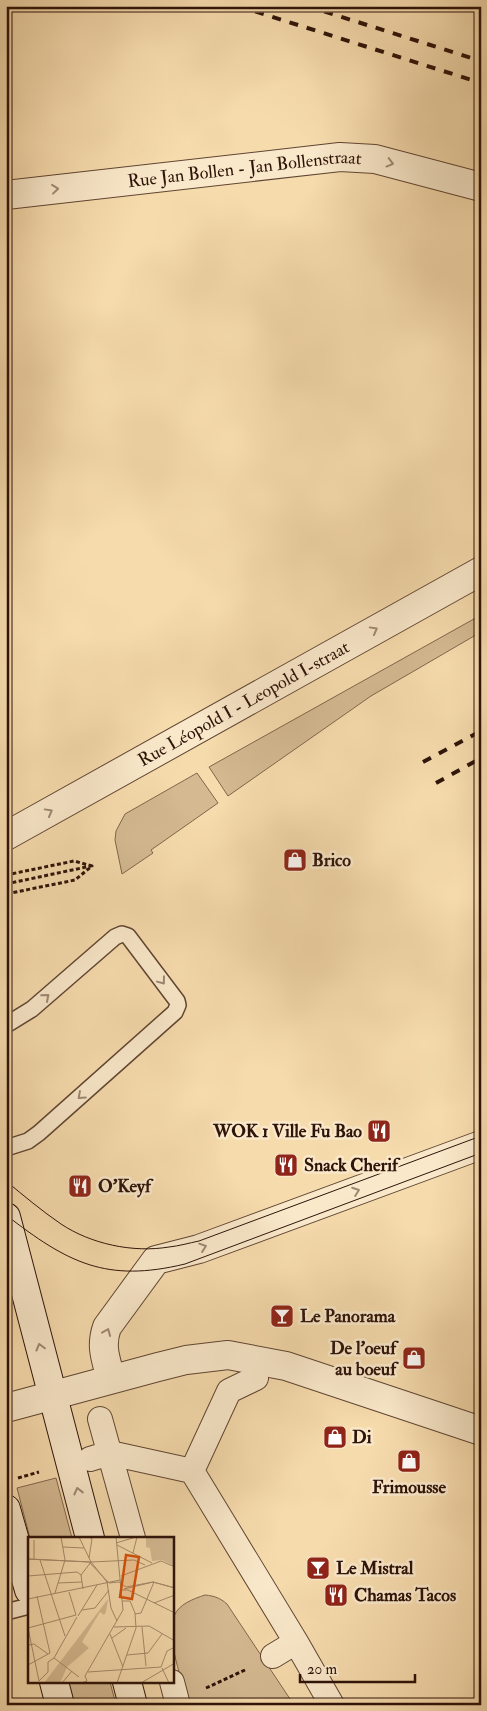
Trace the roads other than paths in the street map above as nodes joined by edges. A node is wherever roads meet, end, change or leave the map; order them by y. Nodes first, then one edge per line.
1 (481, 187) edge
2 (6, 195) edge
3 (481, 571) edge
4 (6, 836) edge
5 (6, 1024) edge
6 (481, 1145) edge
7 (6, 1148) edge
8 (6, 1217) edge
9 (256, 1378) dead end
10 (111, 1379) junction
11 (53, 1394) junction
12 (6, 1408) edge
13 (100, 1419) dead end
14 (481, 1430) edge
15 (100, 1456) junction
16 (192, 1471) junction
17 (6, 1509) edge
18 (90, 1537) edge
19 (133, 1537) edge
20 (28, 1586) edge
21 (28, 1606) edge
22 (6, 1612) edge
23 (296, 1642) junction
24 (273, 1656) dead end
25 (55, 1684) edge
26 (127, 1684) edge
27 (173, 1684) edge
28 (60, 1705) edge
29 (132, 1705) edge
30 (178, 1705) edge
31 (332, 1705) edge

2 -> 1 street, Rue Jan Bollen - Jan Bollenstraat
4 -> 3 street, Rue Léopold I - Leopold I-straat
5 -> 7 lane
10 -> 6 street
11 -> 8 street
9 - 16 street
10 - 11 street
10 - 14 street
11 - 12 street
18 -> 11 street
13 - 15 street
15 - 16 street
15 - 19 street
16 - 23 street
17 - 20 street
21 - 22 lane
23 - 24 street
23 - 31 street
25 - 28 street
26 - 29 street
27 - 30 street

